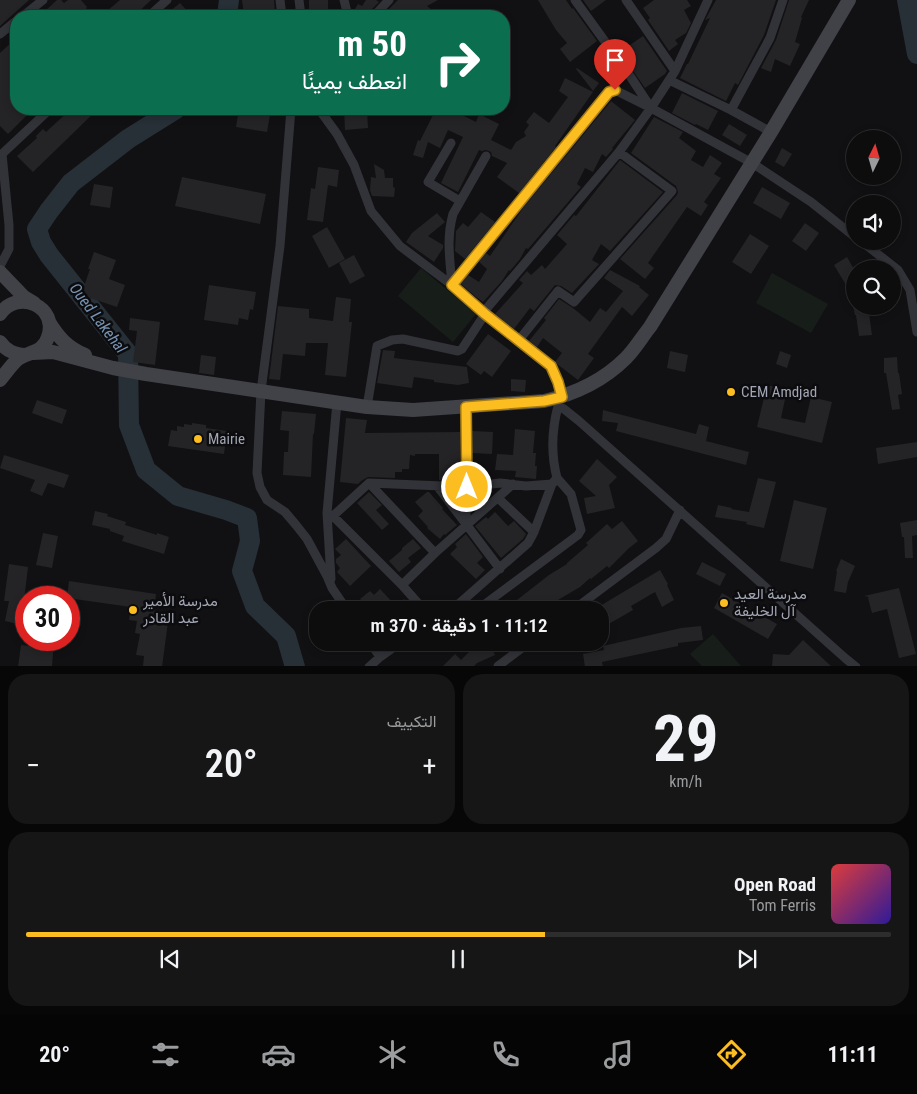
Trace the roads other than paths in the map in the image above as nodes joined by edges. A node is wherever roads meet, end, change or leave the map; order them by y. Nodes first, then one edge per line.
1 (43, 0) edge
2 (166, 0) edge
3 (389, 0) edge
4 (575, 0) edge
5 (626, 0) edge
6 (784, 0) edge
7 (706, 1) edge
8 (846, 1) edge
9 (30, 10) edge
10 (155, 10) edge
11 (380, 10) edge
12 (10, 26) edge
13 (0, 34) edge
14 (675, 70) junction
15 (669, 80) junction
16 (651, 108) junction
17 (731, 110) junction
18 (43, 115) edge
19 (291, 115) edge
20 (324, 115) edge
21 (771, 132) junction
22 (451, 143) dead end
23 (1, 152) edge
24 (619, 152) junction
25 (486, 156) dead end
26 (752, 163) junction
27 (460, 201) junction
28 (846, 230) edge
29 (872, 250) edge
30 (0, 266) edge
31 (0, 272) edge
32 (452, 285) junction
33 (40, 308) junction
34 (0, 314) edge
35 (485, 314) junction
36 (49, 322) junction
37 (917, 332) edge
38 (518, 340) junction
39 (0, 342) edge
40 (29, 354) junction
41 (113, 368) junction
42 (0, 380) edge
43 (261, 391) junction
44 (558, 400) junction
45 (337, 402) junction
46 (367, 407) junction
47 (466, 407) junction
48 (555, 481) junction
49 (369, 483) junction
50 (513, 484) junction
51 (438, 487) junction
52 (467, 487) junction
53 (498, 498) junction
54 (680, 510) junction
55 (330, 514) junction
56 (466, 525) junction
57 (534, 532) junction
58 (435, 553) junction
59 (500, 568) junction
60 (402, 585) junction
61 (332, 588) junction
62 (341, 601) edge
63 (416, 601) edge
64 (462, 601) edge
65 (489, 601) edge
66 (585, 601) edge
67 (376, 651) edge
68 (388, 651) edge
69 (518, 651) edge
70 (380, 657) junction
71 (845, 658) junction
72 (369, 666) edge
73 (498, 666) edge
74 (839, 666) edge
75 (856, 666) edge

1 - 9 street
2 - 10 street
3 - 11 street
4 - 16 street
5 - 14 street
6 - 17 street
7 - 14 street
8 - 21 main road
12 - 13 street
14 - 15 street
15 - 16 street
15 - 17 street
16 - 24 street
16 - 26 street
16 - 32 street
17 - 21 street
18 - 23 street
19 - 43 street
20 - 32 street
21 - 26 main road
22 - 27 street
23 - 30 street
24 - 35 street
24 - 38 street
25 - 27 street
26 - 28 street
26 - 44 main road
27 - 32 street
29 - 37 street
31 - 33 main road
32 - 35 street
33 - 34 main road
33 - 36 main road
35 - 38 street
35 - 46 street
36 - 40 main road
36 - 41 main road
38 - 44 street
39 - 40 main road
40 - 41 main road
40 - 42 main road
41 - 43 main road
43 - 45 main road
43 - 61 street
44 - 47 main road
44 - 48 street
44 - 54 street
45 - 46 main road
45 - 55 street
46 - 47 main road
47 - 52 street
48 - 50 street
48 - 57 street
48 - 65 street
49 - 51 street
49 - 55 street
49 - 58 street
50 - 52 street
50 - 53 street
51 - 52 street
51 - 56 street
52 - 56 street
53 - 56 street
53 - 57 street
54 - 66 street
54 - 71 street
55 - 60 street
55 - 61 street
56 - 58 street
56 - 59 street
57 - 59 street
58 - 60 street
59 - 64 street
60 - 63 street
61 - 62 street
67 - 70 street
68 - 70 street
69 - 73 street
70 - 72 street
71 - 74 street
71 - 75 street

